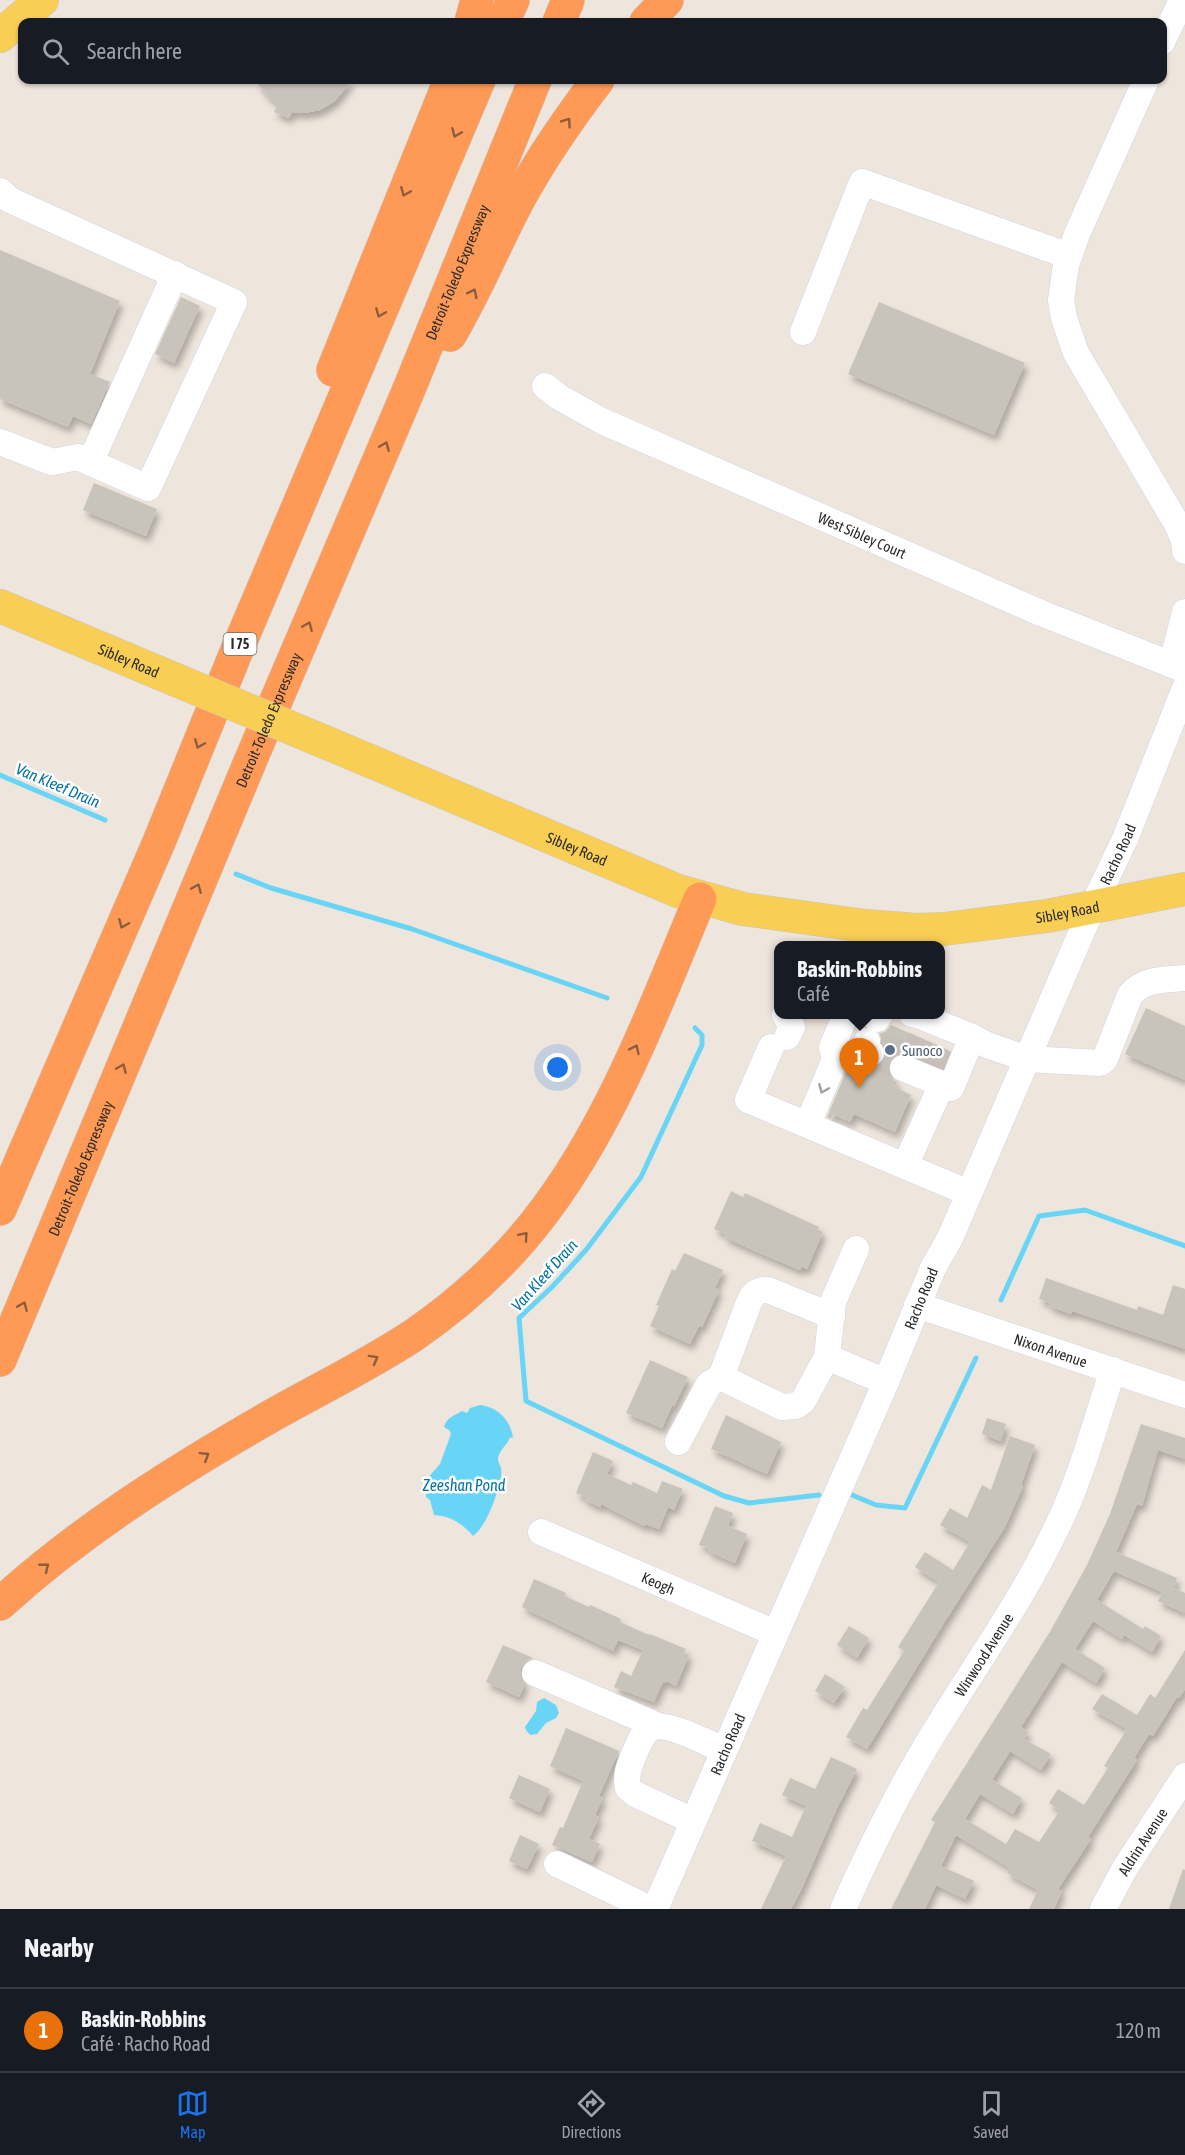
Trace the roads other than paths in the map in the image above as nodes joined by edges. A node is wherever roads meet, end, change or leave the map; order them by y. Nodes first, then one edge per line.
1 (42, 0) edge
2 (477, 0) edge
3 (513, 0) edge
4 (568, 0) edge
5 (667, 0) edge
6 (1182, 0) edge
7 (21, 18) edge
8 (472, 18) edge
9 (505, 18) edge
10 (561, 18) edge
11 (650, 18) edge
12 (18, 21) edge
13 (1167, 32) edge
14 (0, 36) edge
15 (448, 84) edge
16 (477, 84) edge
17 (534, 84) edge
18 (595, 84) edge
19 (1144, 84) edge
20 (0, 191) edge
21 (1069, 256) junction
22 (174, 274) junction
23 (803, 332) dead end
24 (545, 386) dead end
25 (407, 394) junction
26 (0, 442) edge
27 (90, 463) junction
28 (1185, 551) edge
29 (0, 606) edge
30 (1185, 612) edge
31 (245, 634) junction
32 (1179, 667) edge
33 (1185, 688) edge
34 (1185, 889) edge
35 (700, 898) junction
36 (1092, 908) junction
37 (928, 938) edge
38 (1185, 978) edge
39 (844, 1019) edge
40 (778, 1038) edge
41 (915, 1041) edge
42 (1027, 1059) junction
43 (808, 1124) junction
44 (905, 1167) junction
45 (969, 1193) junction
46 (0, 1209) edge
47 (856, 1249) dead end
48 (917, 1305) junction
49 (832, 1316) junction
50 (827, 1357) junction
51 (0, 1360) edge
52 (721, 1377) junction
53 (1109, 1381) junction
54 (886, 1382) junction
55 (1185, 1395) edge
56 (678, 1442) dead end
57 (541, 1532) dead end
58 (0, 1604) edge
59 (775, 1633) junction
60 (535, 1673) dead end
61 (658, 1725) junction
62 (724, 1750) junction
63 (1185, 1776) edge
64 (693, 1821) junction
65 (557, 1864) dead end
66 (653, 1909) edge
67 (843, 1909) edge
68 (1103, 1909) edge

1 - 7 main road
2 - 8 highway
3 - 9 highway
4 - 10 highway
5 - 11 highway
6 - 13 street
12 - 14 main road
15 -> 31 highway
16 -> 31 highway, I 75
17 - 25 highway, Detroit-Toledo Expressway
25 -> 18 highway
19 - 21 street
20 - 22 street
21 - 23 street
21 - 28 street
22 - 27 street
22 - 27 street
24 - 32 street, West Sibley Court
51 -> 25 highway, Detroit-Toledo Expressway
26 - 27 street
29 - 35 main road, Sibley Road, bridge
30 - 32 street
31 -> 46 highway, I 75
33 - 36 street, Racho Road
34 - 36 main road, Sibley Road
35 - 37 main road, Sibley Road
58 -> 35 highway
36 - 37 main road, Sibley Road
36 - 42 street, Racho Road
38 - 42 street
39 -> 43 street
40 - 43 street
41 - 42 street
41 - 44 street
42 - 45 street, Racho Road
43 - 44 street
44 - 45 street
45 - 48 street, Racho Road
47 - 49 street
48 - 53 street, Nixon Avenue
48 - 54 street, Racho Road
49 - 50 street
49 - 52 street
50 - 52 street
50 - 54 street
52 - 56 street
53 - 55 street, Nixon Avenue
53 - 67 street, Winwood Avenue
54 - 59 street, Racho Road
57 - 59 street, Keogh
59 - 62 street, Racho Road
60 - 61 street
61 - 62 street
61 - 64 street
62 - 64 street, Racho Road
63 - 68 street, Aldrin Avenue
64 - 66 street, Racho Road
65 - 66 street

